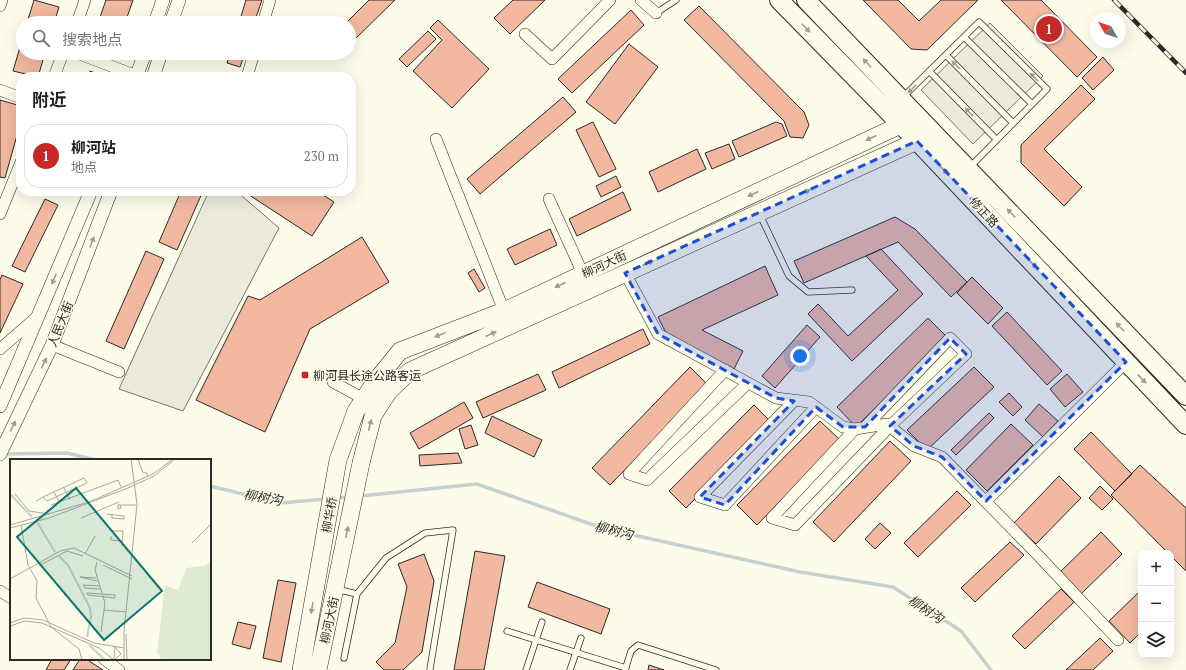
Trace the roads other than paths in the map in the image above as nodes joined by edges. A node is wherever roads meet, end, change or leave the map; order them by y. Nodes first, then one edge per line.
1 (2, 0) edge
2 (84, 0) edge
3 (163, 0) edge
4 (179, 0) edge
5 (270, 0) edge
6 (610, 0) edge
7 (641, 0) edge
8 (676, 0) edge
9 (779, 0) edge
10 (806, 0) edge
11 (0, 6) edge
12 (656, 13) joint
13 (79, 16) edge
14 (157, 16) edge
15 (174, 16) edge
16 (265, 16) edge
17 (525, 34) dead end
18 (964, 37) junction
19 (946, 55) junction
20 (60, 60) edge
21 (95, 60) edge
22 (142, 60) edge
23 (160, 60) edge
24 (252, 60) edge
25 (930, 71) junction
26 (56, 72) edge
27 (126, 72) edge
28 (137, 72) edge
29 (156, 72) edge
30 (248, 72) edge
31 (0, 90) edge
32 (16, 96) edge
33 (902, 99) junction
34 (1032, 104) junction
35 (919, 117) junction
36 (1013, 123) junction
37 (899, 124) junction
38 (933, 132) junction
39 (436, 139) dead end
40 (996, 139) junction
41 (917, 141) junction
42 (968, 168) junction
43 (16, 174) edge
44 (0, 184) edge
45 (11, 186) junction
46 (89, 196) edge
47 (109, 196) edge
48 (548, 198) dead end
49 (759, 212) junction
50 (0, 214) edge
51 (625, 273) junction
52 (584, 274) junction
53 (852, 290) dead end
54 (504, 311) junction
55 (39, 316) junction
56 (52, 345) junction
57 (0, 349) edge
58 (1126, 362) junction
59 (725, 370) junction
60 (119, 372) dead end
61 (333, 382) dead end
62 (748, 383) junction
63 (1186, 396) edge
64 (364, 399) junction
65 (794, 401) junction
66 (0, 406) edge
67 (816, 407) junction
68 (1186, 425) edge
69 (890, 426) junction
70 (860, 428) junction
71 (0, 454) edge
72 (338, 460) joint
73 (361, 463) joint
74 (986, 502) junction
75 (319, 570) joint
76 (340, 570) joint
77 (335, 589) junction
78 (0, 591) edge
79 (357, 594) junction
80 (10, 597) edge
81 (542, 622) dead end
82 (507, 631) dead end
83 (581, 638) dead end
84 (536, 640) junction
85 (1118, 640) dead end
86 (576, 652) junction
87 (344, 658) dead end
88 (105, 660) edge
89 (430, 669) edge
90 (625, 669) edge
91 (119, 670) edge
92 (301, 670) edge
93 (318, 670) edge
94 (526, 670) edge
95 (570, 670) edge
96 (716, 670) edge

1 - 11 street
2 - 13 street
3 - 14 street
4 - 15 street
5 - 16 street
6 - 17 street
7 - 12 street
8 - 12 lane
9 -> 37 highway, 修正路
33 -> 10 highway, 修正路
18 - 19 lane
18 - 34 lane
34 -> 18 lane
19 - 25 lane
36 -> 19 lane
20 - 26 street
21 - 27 street
22 - 28 street
23 - 29 street
24 - 30 street
25 -> 33 lane
40 -> 25 lane
31 - 32 street
33 - 35 highway, 修正路
34 - 36 lane
35 - 37 main road, 柳河大街
35 - 38 highway, 修正路
36 - 40 lane
37 - 41 highway, 修正路
37 -> 52 main road, 柳河大街
38 - 41 main road, 柳河大街
38 - 42 highway, 修正路
39 - 54 street
40 - 42 lane
49 -> 41 main road, 柳河大街
41 -> 58 highway, 修正路
63 -> 42 highway, 修正路
43 - 45 street
44 - 45 street
45 - 50 street
46 -> 55 street, 人民大街
56 -> 47 street, 人民大街
48 - 52 street
51 -> 49 main road, 柳河大街
49 - 53 lane
51 - 59 street
73 -> 51 main road, 柳河大街
52 -> 54 main road, 柳河大街
54 -> 64 main road, 柳河大街
55 - 57 street
55 - 66 street, 人民大街
56 - 60 street
71 -> 56 street, 人民大街
58 -> 68 highway, 修正路
58 - 74 street
59 - 62 street
59 - 62 street
61 - 64 street
62 - 65 street
64 - 72 main road, 柳河大街
65 - 67 street
65 - 67 street
67 - 70 street
69 - 70 street
69 - 70 street
69 - 70 street
69 - 74 street
72 - 75 main road, 柳华桥
76 -> 73 main road, 柳华桥
74 - 85 street
75 -> 92 main road, 柳河大街
76 - 77 main road, 柳河大街
77 - 79 lane
77 - 93 main road, 柳河大街
78 - 80 street
79 - 87 lane
79 - 89 lane
81 - 84 lane
82 - 84 lane
83 - 86 lane
84 - 86 lane
84 - 94 lane
86 - 90 lane
86 - 95 lane
88 - 91 street
90 - 96 lane

